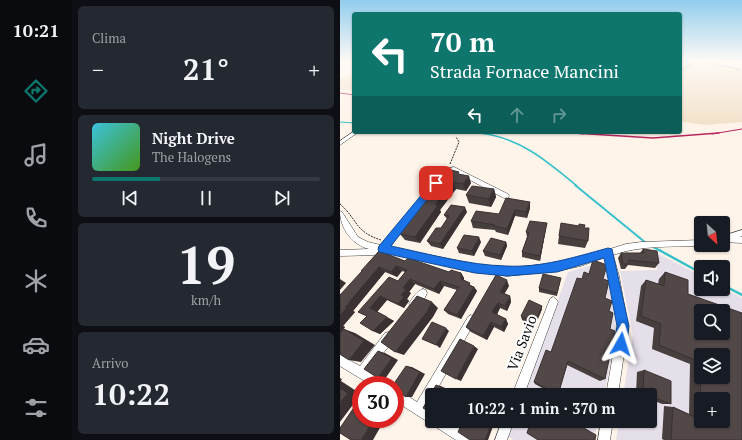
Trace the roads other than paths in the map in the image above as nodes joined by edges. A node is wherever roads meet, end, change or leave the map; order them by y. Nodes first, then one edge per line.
1 (354, 134) edge
2 (340, 143) edge
3 (506, 196) dead end
4 (340, 214) edge
5 (742, 232) edge
6 (730, 237) edge
7 (730, 239) edge
8 (742, 240) edge
9 (694, 243) edge
10 (381, 250) junction
11 (608, 252) junction
12 (340, 253) edge
13 (370, 263) edge
14 (423, 293) dead end
15 (553, 302) dead end
16 (409, 311) edge
17 (476, 311) edge
18 (394, 330) edge
19 (340, 360) edge
20 (361, 372) junction
21 (366, 376) edge
22 (521, 388) edge
23 (613, 388) edge
24 (404, 400) edge
25 (419, 410) junction
26 (425, 414) edge
27 (448, 428) edge
28 (505, 428) edge
29 (606, 428) edge
30 (467, 440) edge
31 (501, 440) edge
32 (604, 440) edge

1 - 2 street
3 - 10 street
4 - 10 street
5 - 6 street
7 - 8 street
9 - 11 street
10 - 11 street
10 - 12 street
10 - 13 street
11 - 23 street
14 - 16 street
15 - 22 street, Via Savio
17 - 25 street
18 - 20 street
19 - 20 street
20 - 21 street
24 - 25 street
25 - 26 street
27 - 30 street
28 - 31 street
29 - 32 street

